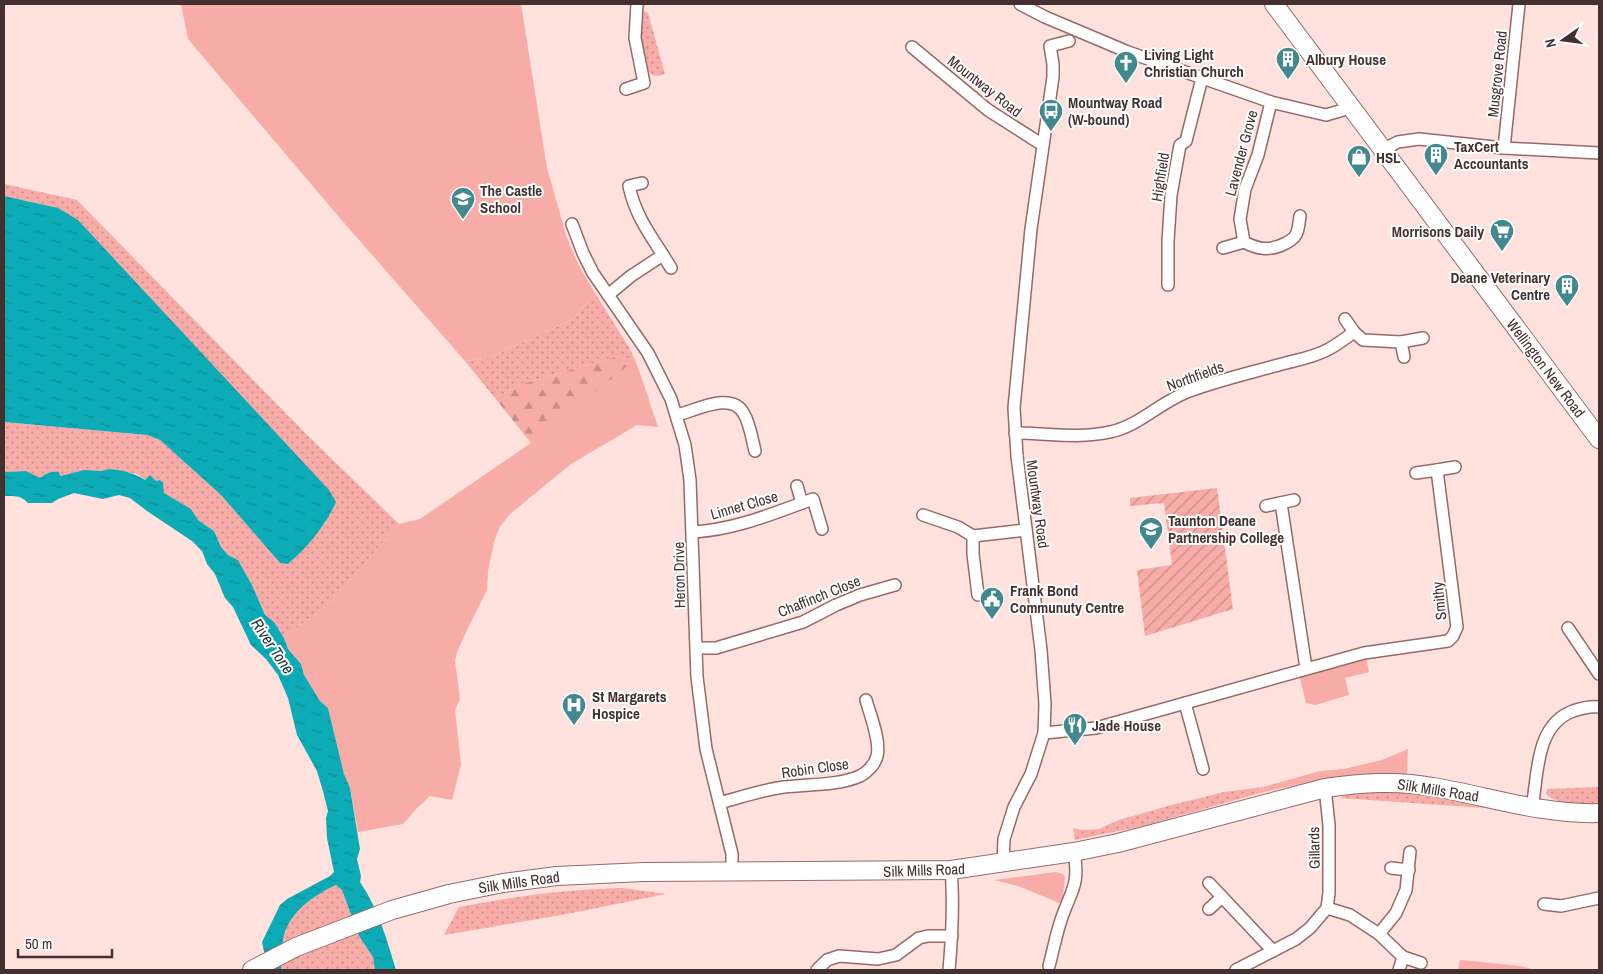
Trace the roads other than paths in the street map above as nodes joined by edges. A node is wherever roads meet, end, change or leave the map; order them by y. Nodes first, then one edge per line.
1 (637, 4) edge
2 (1274, 4) edge
3 (1519, 4) edge
4 (1022, 5) edge
5 (1069, 41) dead end
6 (912, 47) dead end
7 (1202, 78) junction
8 (626, 89) dead end
9 (1271, 102) junction
10 (1350, 105) junction
11 (1043, 143) junction
12 (1504, 148) junction
13 (1384, 149) junction
14 (1599, 153) edge
15 (642, 183) dead end
16 (1300, 216) dead end
17 (572, 224) dead end
18 (1297, 234) junction
19 (1308, 241) dead end
20 (1244, 242) junction
21 (1223, 248) dead end
22 (663, 255) junction
23 (671, 268) dead end
24 (1168, 285) dead end
25 (608, 295) junction
26 (1345, 319) dead end
27 (1354, 332) junction
28 (1423, 338) dead end
29 (1402, 342) junction
30 (1404, 357) dead end
31 (676, 415) junction
32 (1015, 433) junction
33 (1599, 439) edge
34 (755, 451) dead end
35 (1455, 467) dead end
36 (1437, 470) junction
37 (1416, 473) dead end
38 (796, 486) dead end
39 (1294, 500) dead end
40 (802, 503) junction
41 (1282, 503) junction
42 (1266, 506) dead end
43 (923, 515) dead end
44 (822, 529) dead end
45 (1026, 530) junction
46 (693, 532) junction
47 (973, 536) junction
48 (895, 585) dead end
49 (978, 595) dead end
50 (1568, 628) dead end
51 (697, 648) junction
52 (1306, 668) junction
53 (1599, 674) edge
54 (866, 700) dead end
55 (1185, 703) junction
56 (1599, 707) edge
57 (1044, 733) junction
58 (1203, 769) dead end
59 (1325, 788) junction
60 (720, 803) junction
61 (1532, 808) junction
62 (1599, 813) edge
63 (1074, 852) junction
64 (1410, 852) dead end
65 (1003, 863) junction
66 (1391, 868) dead end
67 (951, 870) junction
68 (1409, 870) junction
69 (732, 872) junction
70 (1208, 883) dead end
71 (1222, 897) junction
72 (1599, 898) edge
73 (1544, 904) dead end
74 (1327, 908) junction
75 (1210, 909) dead end
76 (1378, 934) junction
77 (952, 936) junction
78 (1273, 951) junction
79 (1403, 957) junction
80 (1421, 963) dead end
81 (1049, 966) dead end
82 (252, 970) edge
83 (816, 970) edge
84 (949, 970) edge
85 (1236, 970) edge
86 (1399, 970) edge

1 - 8 street
2 - 10 main road, Wellington New Road
3 - 12 street, Musgrove Road
4 - 7 street
5 - 11 street, Mountway Road
6 - 11 street, Mountway Road
7 - 9 street
7 - 24 street, Highfield
9 - 10 street
9 - 20 street, Lavender Grove
10 - 13 main road, Wellington New Road
11 - 32 street, Mountway Road
12 - 13 street
12 - 14 street
13 - 33 main road, Wellington New Road
15 - 22 street
16 - 18 street
17 - 25 street, Heron Drive
18 - 19 street
18 - 20 street
20 - 21 street
22 - 23 street
22 - 25 street
25 - 31 street, Heron Drive
26 - 27 street
27 - 29 street
27 - 32 street, Northfields
28 - 29 street
29 - 30 street
31 - 34 street
31 - 46 street, Heron Drive
32 - 45 street, Mountway Road
35 - 36 street
36 - 37 street
36 - 52 street, Smithy
38 - 40 street, Linnet Close
39 - 41 street
40 - 44 street, Linnet Close
40 - 46 street, Linnet Close
41 - 42 street
41 - 52 street
43 - 47 street
45 - 47 street
45 - 57 street, Mountway Road
46 - 51 street, Heron Drive
47 - 49 street
48 - 51 street, Chaffinch Close
50 - 53 street
51 - 60 street, Heron Drive
52 - 55 street, Smithy
54 - 60 street, Robin Close
55 - 57 street, Smithy
55 - 58 street
56 - 61 street
57 - 65 street, Mountway Road
59 - 61 main road, Silk Mills Road
59 - 63 main road, Silk Mills Road
59 - 74 street, Gillards
60 - 69 street, Heron Drive
61 - 62 main road, Silk Mills Road
63 - 65 main road, Silk Mills Road
63 - 81 street
64 - 68 street
65 - 67 main road, Silk Mills Road
66 - 68 street
67 - 69 main road, Silk Mills Road
67 - 77 street
68 - 76 street
69 - 82 main road, Silk Mills Road
70 - 71 street
71 - 75 street
71 - 78 street
72 - 73 street
74 - 76 street
74 - 78 street
76 - 79 street
77 - 83 street
77 - 84 street
78 - 85 street
79 - 80 street
79 - 86 street

